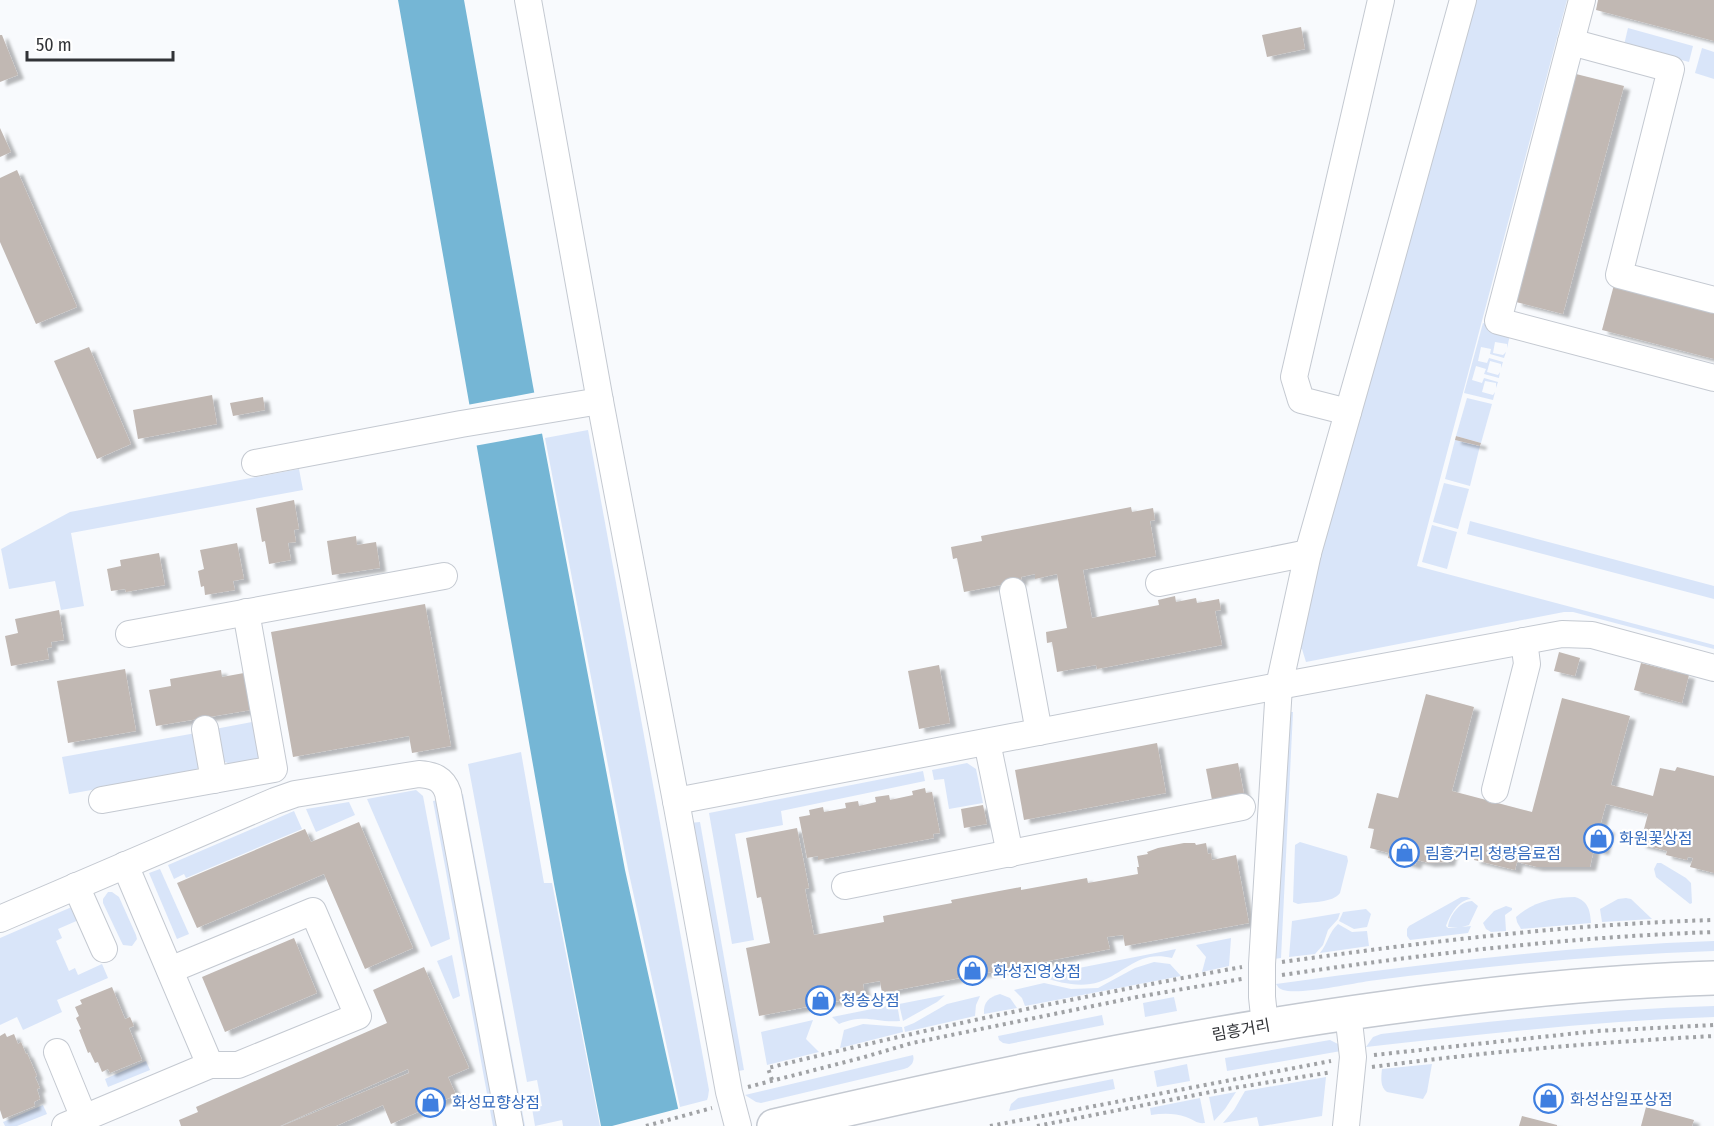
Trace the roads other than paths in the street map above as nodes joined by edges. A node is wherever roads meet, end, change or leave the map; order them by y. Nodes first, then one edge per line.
1 (528, 0) edge
2 (1381, 0) edge
3 (1463, 0) edge
4 (1582, 0) edge
5 (1571, 42) junction
6 (1714, 300) edge
7 (1714, 378) edge
8 (600, 401) junction
9 (1348, 412) junction
10 (255, 463) dead end
11 (1308, 553) junction
12 (444, 576) dead end
13 (1159, 583) dead end
14 (1012, 591) dead end
15 (246, 612) junction
16 (129, 634) dead end
17 (1524, 641) junction
18 (1714, 669) edge
19 (1279, 686) junction
20 (206, 729) dead end
21 (1039, 732) junction
22 (987, 742) junction
23 (214, 780) junction
24 (1495, 790) dead end
25 (102, 800) dead end
26 (676, 801) junction
27 (1242, 807) dead end
28 (1010, 854) junction
29 (125, 865) junction
30 (76, 886) junction
31 (844, 886) dead end
32 (0, 919) edge
33 (105, 948) dead end
34 (170, 970) junction
35 (1714, 978) edge
36 (1348, 1013) junction
37 (1265, 1025) junction
38 (57, 1052) dead end
39 (210, 1065) junction
40 (74, 1122) edge
41 (510, 1126) edge
42 (738, 1126) edge
43 (774, 1126) edge
44 (1347, 1126) edge

1 - 8 street
2 - 9 street
3 - 9 street
4 - 5 street
5 - 6 street
5 - 7 street
8 - 10 street
8 - 26 street
9 - 11 street
11 - 13 street
11 - 19 street
12 - 15 street
14 - 21 street
15 - 16 street
15 - 23 street
17 - 18 street
17 - 19 street
17 - 24 street
19 - 21 street
19 - 37 street
20 - 23 street
21 - 22 street
22 - 26 street
22 - 28 street
23 - 25 street
26 - 42 street
27 - 28 street
28 - 31 street
29 - 30 street
29 - 34 street
29 - 41 street
30 - 32 street
30 - 33 street
34 - 39 street
34 - 39 street
35 - 36 main road, 림흥거리
36 - 37 main road, 림흥거리
36 - 44 street
37 - 43 main road, 림흥거리
38 - 40 street
39 - 40 street

